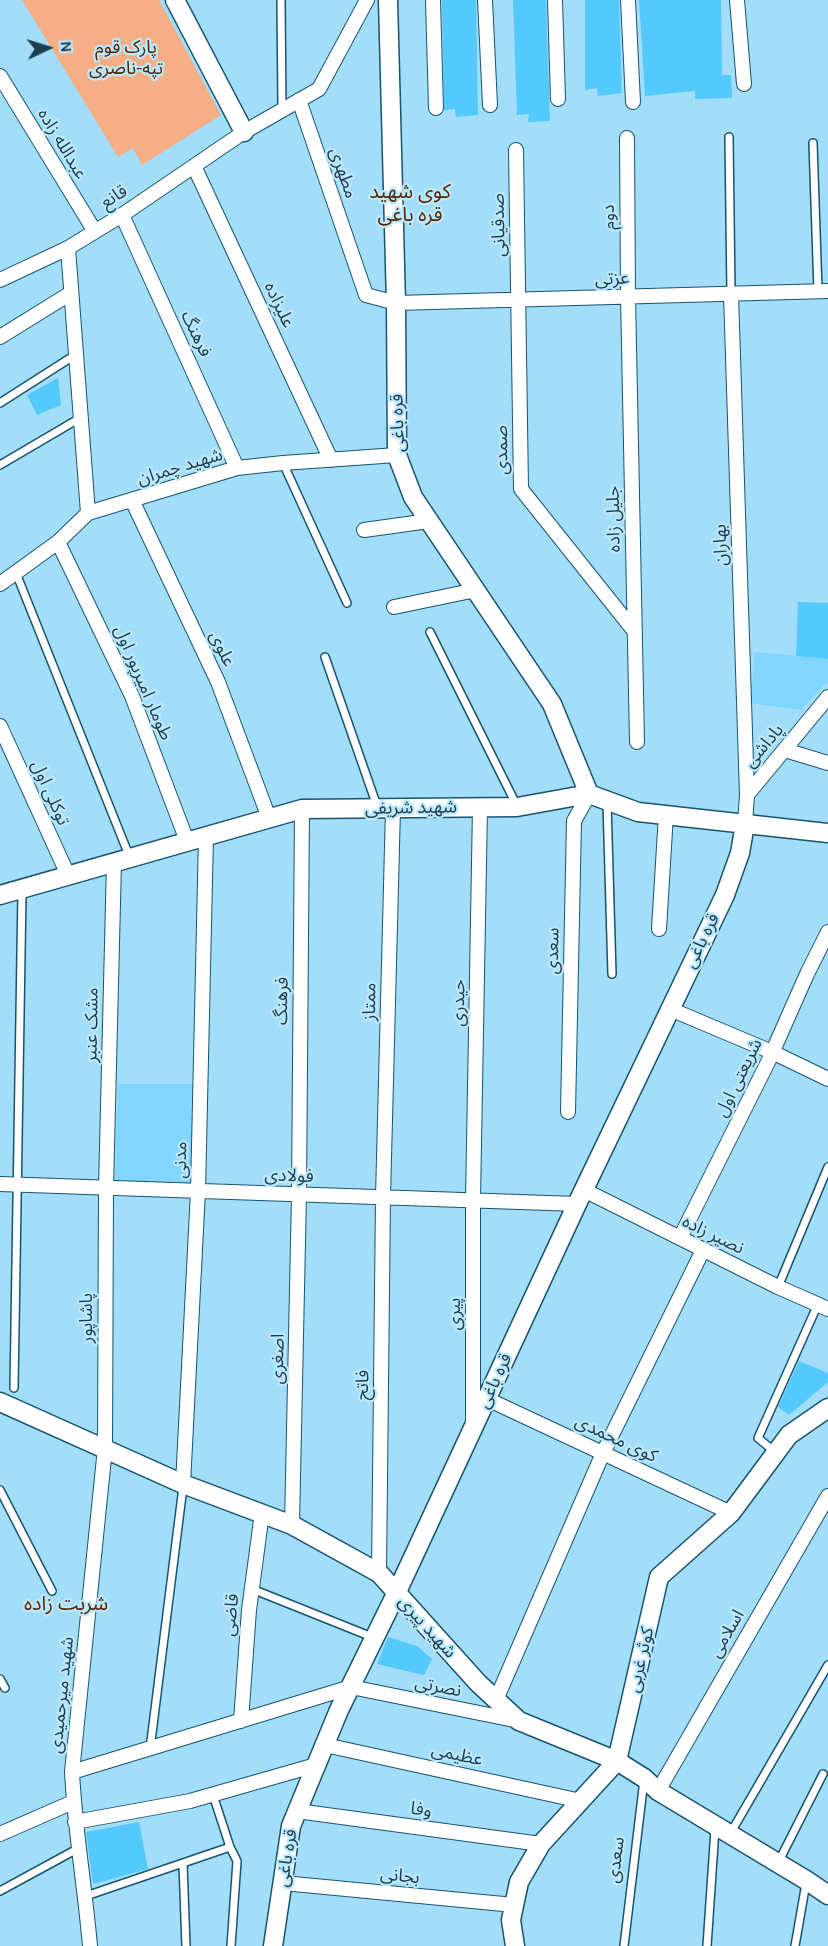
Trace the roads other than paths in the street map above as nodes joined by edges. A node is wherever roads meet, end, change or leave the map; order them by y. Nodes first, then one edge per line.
1 (175, 0) edge
2 (281, 0) edge
3 (367, 0) edge
4 (388, 0) edge
5 (433, 0) edge
6 (485, 0) edge
7 (555, 0) edge
8 (628, 0) edge
9 (736, 0) edge
10 (0, 76) edge
11 (744, 84) dead end
12 (558, 99) dead end
13 (299, 100) junction
14 (633, 102) dead end
15 (490, 105) dead end
16 (436, 108) dead end
17 (282, 111) junction
18 (244, 132) junction
19 (729, 137) dead end
20 (627, 138) dead end
21 (813, 143) dead end
22 (516, 150) dead end
23 (194, 166) junction
24 (122, 214) junction
25 (94, 230) junction
26 (68, 248) junction
27 (0, 279) edge
28 (823, 291) edge
29 (71, 293) junction
30 (731, 294) junction
31 (628, 296) junction
32 (518, 300) junction
33 (396, 303) junction
34 (0, 337) edge
35 (75, 355) junction
36 (0, 402) edge
37 (80, 418) junction
38 (397, 455) junction
39 (332, 460) junction
40 (283, 463) junction
41 (0, 465) edge
42 (237, 468) junction
43 (132, 500) junction
44 (88, 513) junction
45 (429, 521) junction
46 (364, 530) dead end
47 (58, 542) junction
48 (16, 573) junction
49 (0, 584) edge
50 (476, 590) junction
51 (346, 603) dead end
52 (394, 607) dead end
53 (430, 632) dead end
54 (635, 632) junction
55 (325, 657) dead end
56 (828, 697) edge
57 (0, 726) edge
58 (637, 742) dead end
59 (784, 750) junction
60 (828, 763) edge
61 (589, 794) junction
62 (747, 795) junction
63 (607, 801) junction
64 (480, 807) junction
65 (517, 807) junction
66 (385, 808) junction
67 (302, 809) junction
68 (666, 814) junction
69 (269, 818) junction
70 (744, 824) junction
71 (828, 833) edge
72 (207, 836) junction
73 (188, 841) junction
74 (122, 860) junction
75 (68, 875) junction
76 (22, 889) junction
77 (0, 895) edge
78 (659, 929) dead end
79 (828, 932) edge
80 (612, 974) dead end
81 (670, 1009) junction
82 (772, 1052) junction
83 (828, 1078) edge
84 (568, 1112) dead end
85 (828, 1167) edge
86 (0, 1184) edge
87 (19, 1185) junction
88 (106, 1188) junction
89 (198, 1191) junction
90 (299, 1194) junction
91 (383, 1197) junction
92 (580, 1197) junction
93 (473, 1200) junction
94 (680, 1238) junction
95 (703, 1250) junction
96 (778, 1287) junction
97 (823, 1306) edge
98 (14, 1388) dead end
99 (487, 1399) junction
100 (0, 1402) edge
101 (828, 1408) edge
102 (473, 1428) junction
103 (105, 1448) junction
104 (603, 1453) junction
105 (776, 1453) junction
106 (183, 1484) junction
107 (0, 1490) edge
108 (828, 1496) edge
109 (262, 1513) junction
110 (731, 1513) junction
111 (292, 1525) junction
112 (379, 1573) junction
113 (252, 1589) junction
114 (52, 1591) dead end
115 (396, 1594) junction
116 (375, 1638) junction
117 (828, 1665) edge
118 (0, 1679) edge
119 (5, 1688) dead end
120 (351, 1688) junction
121 (496, 1700) junction
122 (241, 1721) junction
123 (519, 1721) junction
124 (325, 1745) junction
125 (150, 1749) junction
126 (617, 1761) junction
127 (316, 1765) junction
128 (72, 1772) junction
129 (823, 1774) dead end
130 (644, 1778) junction
131 (658, 1791) junction
132 (213, 1795) junction
133 (581, 1801) junction
134 (74, 1802) junction
135 (297, 1811) junction
136 (75, 1822) junction
137 (723, 1830) junction
138 (0, 1834) edge
139 (541, 1844) junction
140 (230, 1847) junction
141 (79, 1848) junction
142 (778, 1863) junction
143 (183, 1864) junction
144 (806, 1880) junction
145 (283, 1883) junction
146 (0, 1891) edge
147 (828, 1895) edge
148 (86, 1896) junction
149 (514, 1905) junction
150 (90, 1946) edge
151 (186, 1946) edge
152 (231, 1946) edge
153 (273, 1946) edge
154 (515, 1946) edge
155 (624, 1946) edge
156 (708, 1946) edge
157 (795, 1946) edge

1 - 18 street
2 - 17 lane
3 - 13 street, قانع
4 - 33 street, قره باغی
5 - 16 street
6 - 15 street
7 - 12 street
8 - 14 street
9 - 11 street
10 - 25 street, عبدالله زاده
13 - 17 street, قانع
13 - 33 street, مطهری
17 - 18 street, قانع
18 - 23 street, قانع
19 - 30 lane
20 - 31 street, دوم
21 - 28 lane
22 - 32 street, صدقیانی
23 - 24 street, قانع
23 - 39 street, علیزاده
24 - 25 street, قانع
24 - 42 street, فرهنگ
25 - 26 street, قانع
26 - 27 street, قانع
26 - 29 street
28 - 30 street, عزتی
29 - 34 street
29 - 35 street
30 - 31 street, عزتی
30 - 62 street, بهاران
31 - 32 street, عزتی
31 - 54 street, جلیل زاده
32 - 33 street, عزتی
32 - 54 street, صمدی
33 - 38 street, قره باغی
35 - 36 lane
35 - 37 street
37 - 41 lane
37 - 44 street
38 - 39 street, شهید چمران
38 - 45 street, قره باغی
39 - 40 street, شهید چمران
40 - 42 street, شهید چمران
40 - 51 lane
42 - 43 street, شهید چمران
43 - 44 street, شهید چمران
43 - 69 street, علوی
44 - 47 street, شهید چمران
45 - 46 street
45 - 50 street, قره باغی
47 - 48 street, شهید چمران
47 - 73 street, طومار امیرپور اول
48 - 49 street, شهید چمران
48 - 74 lane
50 - 52 street
50 - 61 street, قره باغی
53 - 65 lane
54 - 58 street, جلیل زاده
55 - 66 lane
56 - 59 street, پاداشی
57 - 75 street, توکلی اول
59 - 60 street
59 - 62 street, پاداشی
61 - 63 street
61 - 65 street, شهید شریفى
61 - 84 street, سعدی
62 - 70 street, پاداشی
63 - 68 street
63 - 80 lane
64 - 65 street, شهید شریفى
64 - 66 street, شهید شریفى
64 - 93 street, حیدری
66 - 67 street, شهید شریفى
66 - 91 street, ممتاز
67 - 69 street, شهید شریفى
67 - 90 street, فرهنگ
68 - 70 street
68 - 78 street
69 - 72 street, شهید شریفى
70 - 71 street
70 - 81 street, قره باغی
72 - 73 street, شهید شریفى
72 - 89 street, مدنی
73 - 74 street, شهید شریفى
74 - 75 street, شهید شریفى
74 - 88 street, مشک عنبر
75 - 76 street, شهید شریفى
76 - 77 street, شهید شریفى
76 - 87 lane
79 - 82 street, شریعتی اول
81 - 82 street
81 - 92 street, قره باغی
82 - 83 street
82 - 94 street, شریعتی اول
85 - 96 lane
86 - 87 street, فولادی
87 - 88 street, فولادی
87 - 98 lane
88 - 89 street, فولادی
88 - 103 street, پاشاپور
89 - 90 street, فولادی
89 - 106 street, مدنی
90 - 91 street, فولادی
90 - 111 street, اصغری
91 - 93 street, فولادی
91 - 112 street, فاتح
92 - 93 street, فولادی
92 - 94 street, نصیر زاده
92 - 99 street, قره باغی
93 - 102 street, پیری
94 - 95 street, نصیر زاده
95 - 96 street, نصیر زاده
95 - 104 street
96 - 97 street, نصیر زاده
97 - 105 lane
99 - 102 street, قره باغی
99 - 104 street, کوی محمدی
100 - 103 street, شهید پیری
101 - 105 street, کوثر غربی
102 - 115 street, قره باغی
103 - 106 street, شهید پیری
103 - 128 street, شهید میرحمیدی
104 - 110 street, کوی محمدی
104 - 121 street
105 - 110 street, کوثر غربی
106 - 109 street, شهید پیری
106 - 125 lane
107 - 114 lane
108 - 131 street, اسلامی
109 - 111 street, شهید پیری
109 - 113 street, قاضی
110 - 126 street, کوثر غربی
111 - 112 street, شهید پیری
112 - 115 street, شهید پیری
113 - 116 lane
113 - 122 street, قاضی
115 - 116 street, قره باغی
115 - 121 street, شهید پیری
116 - 120 street, قره باغی
117 - 137 lane
118 - 119 lane
120 - 122 street
120 - 123 street, نصرتی
120 - 124 street, قره باغی
121 - 123 street, شهید پیری
122 - 125 street
123 - 126 street, شهید پیری
124 - 127 street, قره باغی
124 - 133 street, عظیمی
125 - 128 street
126 - 130 street, شهید پیری
126 - 133 street, کوثر غربی
127 - 132 street
127 - 135 street, قره باغی
128 - 134 street, شهید میرحمیدی
129 - 142 lane
130 - 131 street, شهید پیری
130 - 155 lane, سعدی
131 - 137 street, شهید پیری
132 - 136 street
132 - 140 lane
133 - 139 street, کوثر غربی
134 - 136 street, شهید میرحمیدی
134 - 138 street
135 - 139 street, وفا
135 - 145 street, قره باغی
136 - 141 street, شهید میرحمیدی
137 - 142 street, شهید پیری
137 - 156 lane
139 - 149 street, کوثر غربی
140 - 143 lane
140 - 152 lane
141 - 146 lane
141 - 148 street, شهید میرحمیدی
142 - 144 street, شهید پیری
143 - 148 lane
143 - 151 lane
144 - 147 street, شهید پیری
144 - 157 lane
145 - 149 street, بجانی
145 - 153 street, قره باغی
148 - 150 street, شهید میرحمیدی
149 - 154 street, کوثر غربی

